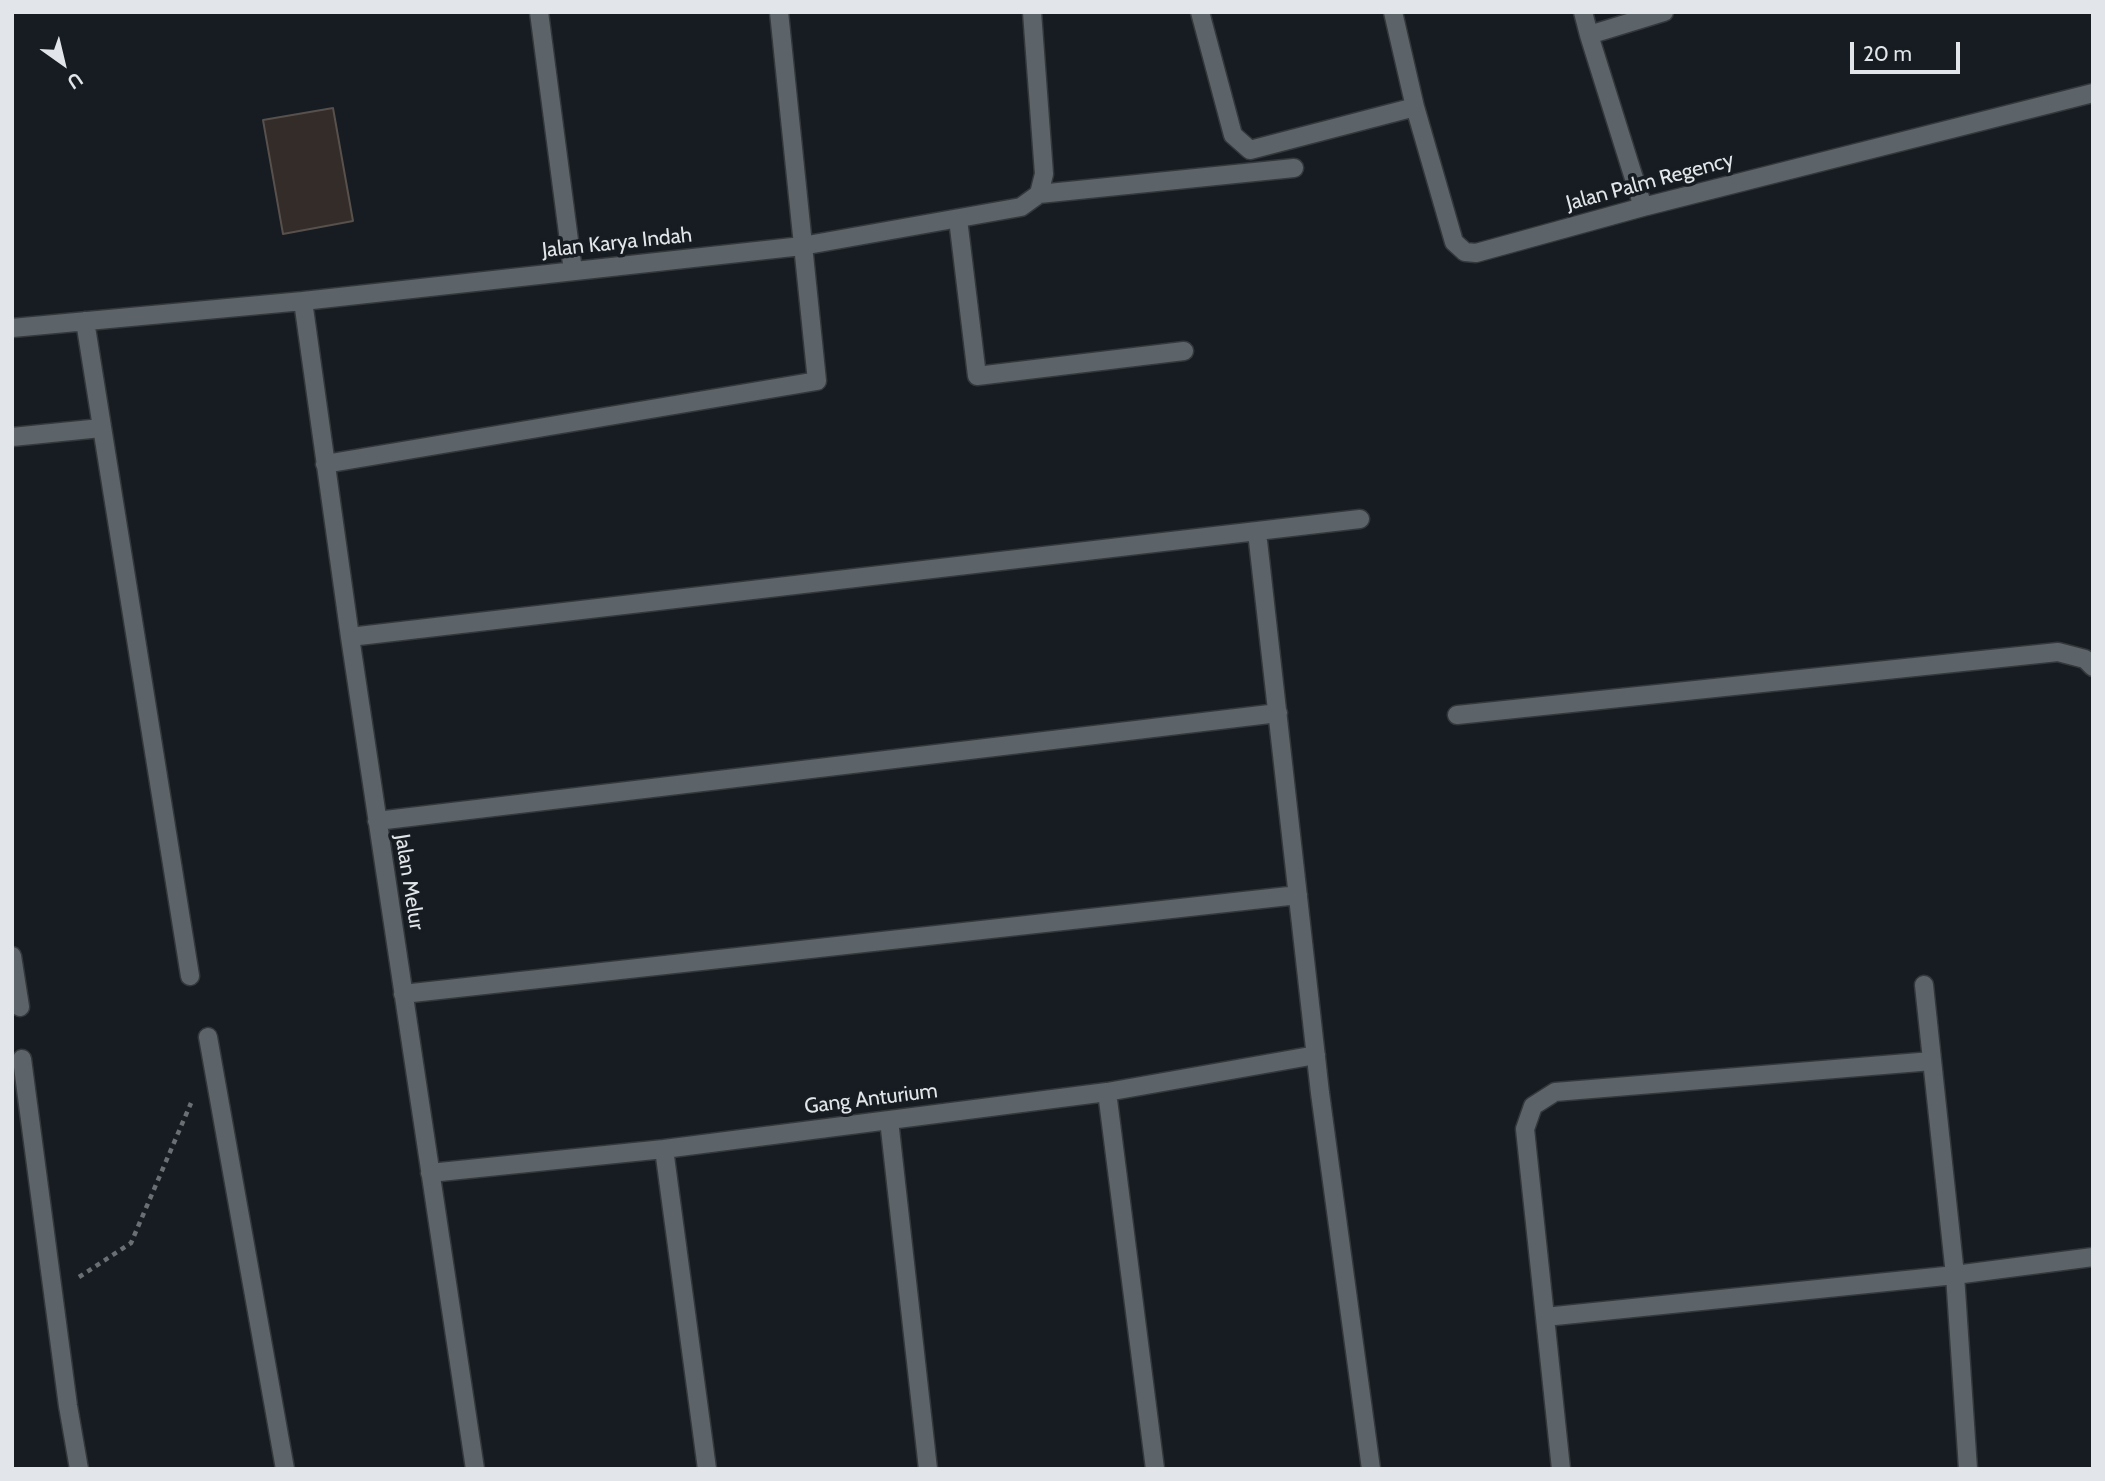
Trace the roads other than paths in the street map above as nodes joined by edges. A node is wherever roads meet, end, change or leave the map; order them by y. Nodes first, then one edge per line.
1 (539, 12) edge
2 (779, 12) edge
3 (1032, 12) edge
4 (1200, 12) edge
5 (1394, 12) edge
6 (1583, 12) edge
7 (1664, 12) edge
8 (1589, 35) junction
9 (2093, 93) edge
10 (1415, 107) junction
11 (1294, 168) dead end
12 (1038, 194) junction
13 (1643, 207) junction
14 (958, 219) junction
15 (802, 246) junction
16 (573, 271) junction
17 (303, 301) junction
18 (85, 321) junction
19 (12, 328) edge
20 (1184, 351) dead end
21 (101, 428) junction
22 (12, 437) edge
23 (325, 464) junction
24 (1360, 519) dead end
25 (1257, 531) junction
26 (350, 637) junction
27 (2089, 663) edge
28 (1278, 713) junction
29 (1457, 715) dead end
30 (377, 821) junction
31 (1298, 895) junction
32 (12, 956) edge
33 (190, 976) dead end
34 (1924, 985) dead end
35 (403, 994) junction
36 (20, 1007) dead end
37 (208, 1037) dead end
38 (1316, 1055) junction
39 (22, 1059) dead end
40 (1932, 1061) junction
41 (1107, 1092) junction
42 (889, 1120) junction
43 (664, 1149) junction
44 (430, 1173) junction
45 (2093, 1257) edge
46 (1955, 1275) junction
47 (1545, 1317) junction
48 (79, 1469) edge
49 (285, 1469) edge
50 (475, 1469) edge
51 (707, 1469) edge
52 (928, 1469) edge
53 (1155, 1469) edge
54 (1371, 1469) edge
55 (1561, 1469) edge
56 (1968, 1469) edge

1 - 16 street
2 - 15 street
3 - 12 street
4 - 10 street
5 - 10 street, Jalan Palm Regency
6 - 8 street
7 - 8 street
8 - 13 street
9 - 13 street, Jalan Palm Regency
10 - 13 street, Jalan Palm Regency
11 - 12 street
12 - 14 street, Jalan Karya Indah
14 - 15 street, Jalan Karya Indah
14 - 20 street
15 - 16 street, Jalan Karya Indah
15 - 23 street
16 - 17 street, Jalan Karya Indah
17 - 18 street, Jalan Karya Indah
17 - 23 street, Jalan Melur
18 - 19 street, Jalan Karya Indah
18 - 21 street
21 - 22 street
21 - 33 street
23 - 26 street, Jalan Melur
24 - 25 street
25 - 26 street
25 - 28 street
26 - 30 street, Jalan Melur
27 - 29 street
28 - 30 street
28 - 31 street
30 - 35 street, Jalan Melur
31 - 35 street
31 - 38 street
32 - 36 street
34 - 40 street
35 - 44 street, Jalan Melur
37 - 49 street
38 - 41 street, Gang Anturium
38 - 54 street
39 - 48 street
40 - 46 street
40 - 47 street
41 - 42 street, Gang Anturium
41 - 53 street
42 - 43 street, Gang Anturium
42 - 52 street
43 - 44 street, Gang Anturium
43 - 51 street
44 - 50 street, Jalan Melur
45 - 46 street
46 - 47 street
46 - 56 street
47 - 55 street

